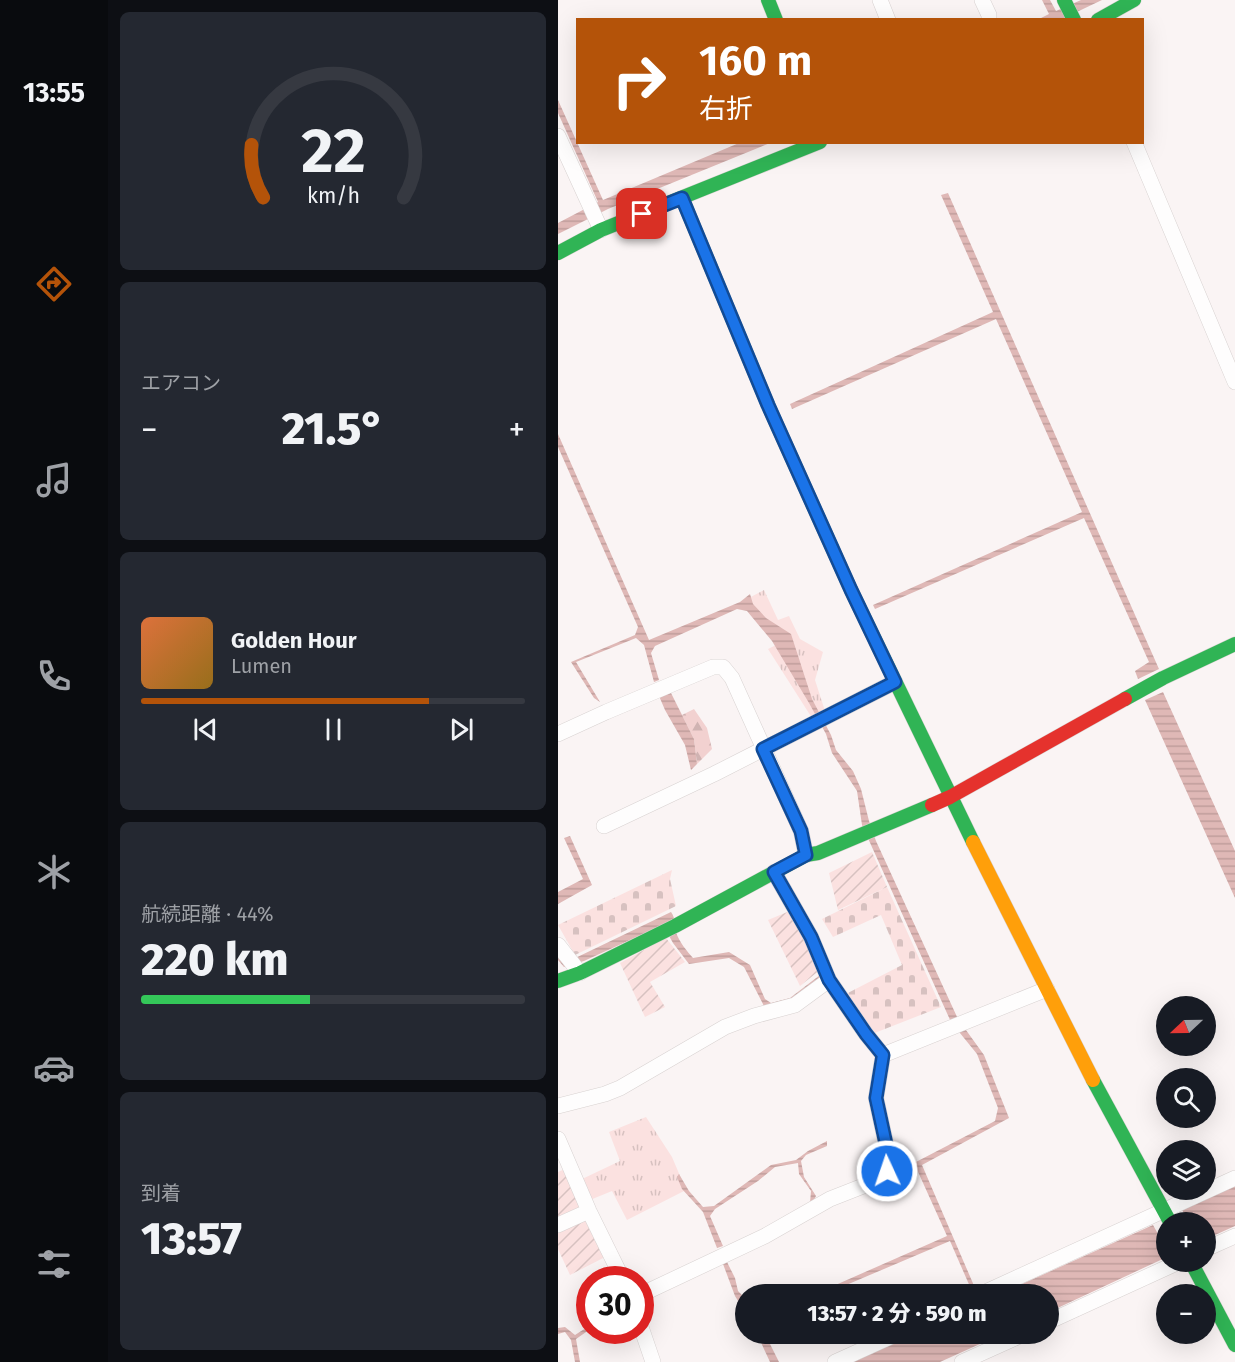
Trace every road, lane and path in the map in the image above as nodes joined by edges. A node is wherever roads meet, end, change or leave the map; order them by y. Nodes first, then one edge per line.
1 (768, 0) edge
2 (880, 0) edge
3 (982, 0) edge
4 (1134, 0) edge
5 (1064, 1) edge
6 (775, 18) edge
7 (887, 18) edge
8 (989, 18) edge
9 (1072, 18) edge
10 (1102, 18) edge
11 (558, 136) edge
12 (815, 144) edge
13 (1135, 144) edge
14 (682, 198) junction
15 (595, 217) junction
16 (558, 253) edge
17 (1235, 382) edge
18 (1235, 644) edge
19 (895, 682) junction
20 (558, 734) edge
21 (763, 749) junction
22 (950, 797) junction
23 (604, 826) dead end
24 (806, 855) junction
25 (774, 872) junction
26 (558, 945) edge
27 (575, 966) junction
28 (829, 980) junction
29 (558, 981) edge
30 (1047, 989) junction
31 (883, 1055) junction
32 (558, 1106) edge
33 (558, 1140) edge
34 (1235, 1178) edge
35 (589, 1211) junction
36 (1164, 1212) edge
37 (1176, 1212) edge
38 (1156, 1222) edge
39 (558, 1225) edge
40 (1235, 1236) edge
41 (1216, 1245) edge
42 (616, 1266) edge
43 (1157, 1272) edge
44 (1196, 1272) edge
45 (1005, 1284) edge
46 (654, 1288) edge
47 (1059, 1317) edge
48 (646, 1344) edge
49 (874, 1344) edge
50 (1001, 1344) edge
51 (1235, 1345) edge
52 (652, 1362) edge
53 (834, 1362) edge
54 (962, 1362) edge

1 - 6 street
2 - 7 street
3 - 8 street
4 - 10 street
5 - 9 street
11 - 15 street
12 - 14 street
13 - 17 street
14 - 15 street
14 - 19 street
15 - 16 street
18 - 22 street
19 - 21 street
19 - 22 street
20 - 21 street
21 - 23 street
21 - 24 street
22 - 24 street
22 - 30 street
24 - 25 street
25 - 27 street
25 - 28 street
26 - 27 street
27 - 29 street
28 - 31 street
28 - 32 street
30 - 31 street
30 - 36 street
31 - 46 street
33 - 35 street
34 - 37 street
35 - 39 street
35 - 42 street
38 - 45 street
40 - 41 street
43 - 47 street
44 - 51 street
48 - 52 street
49 - 53 street
50 - 54 street

